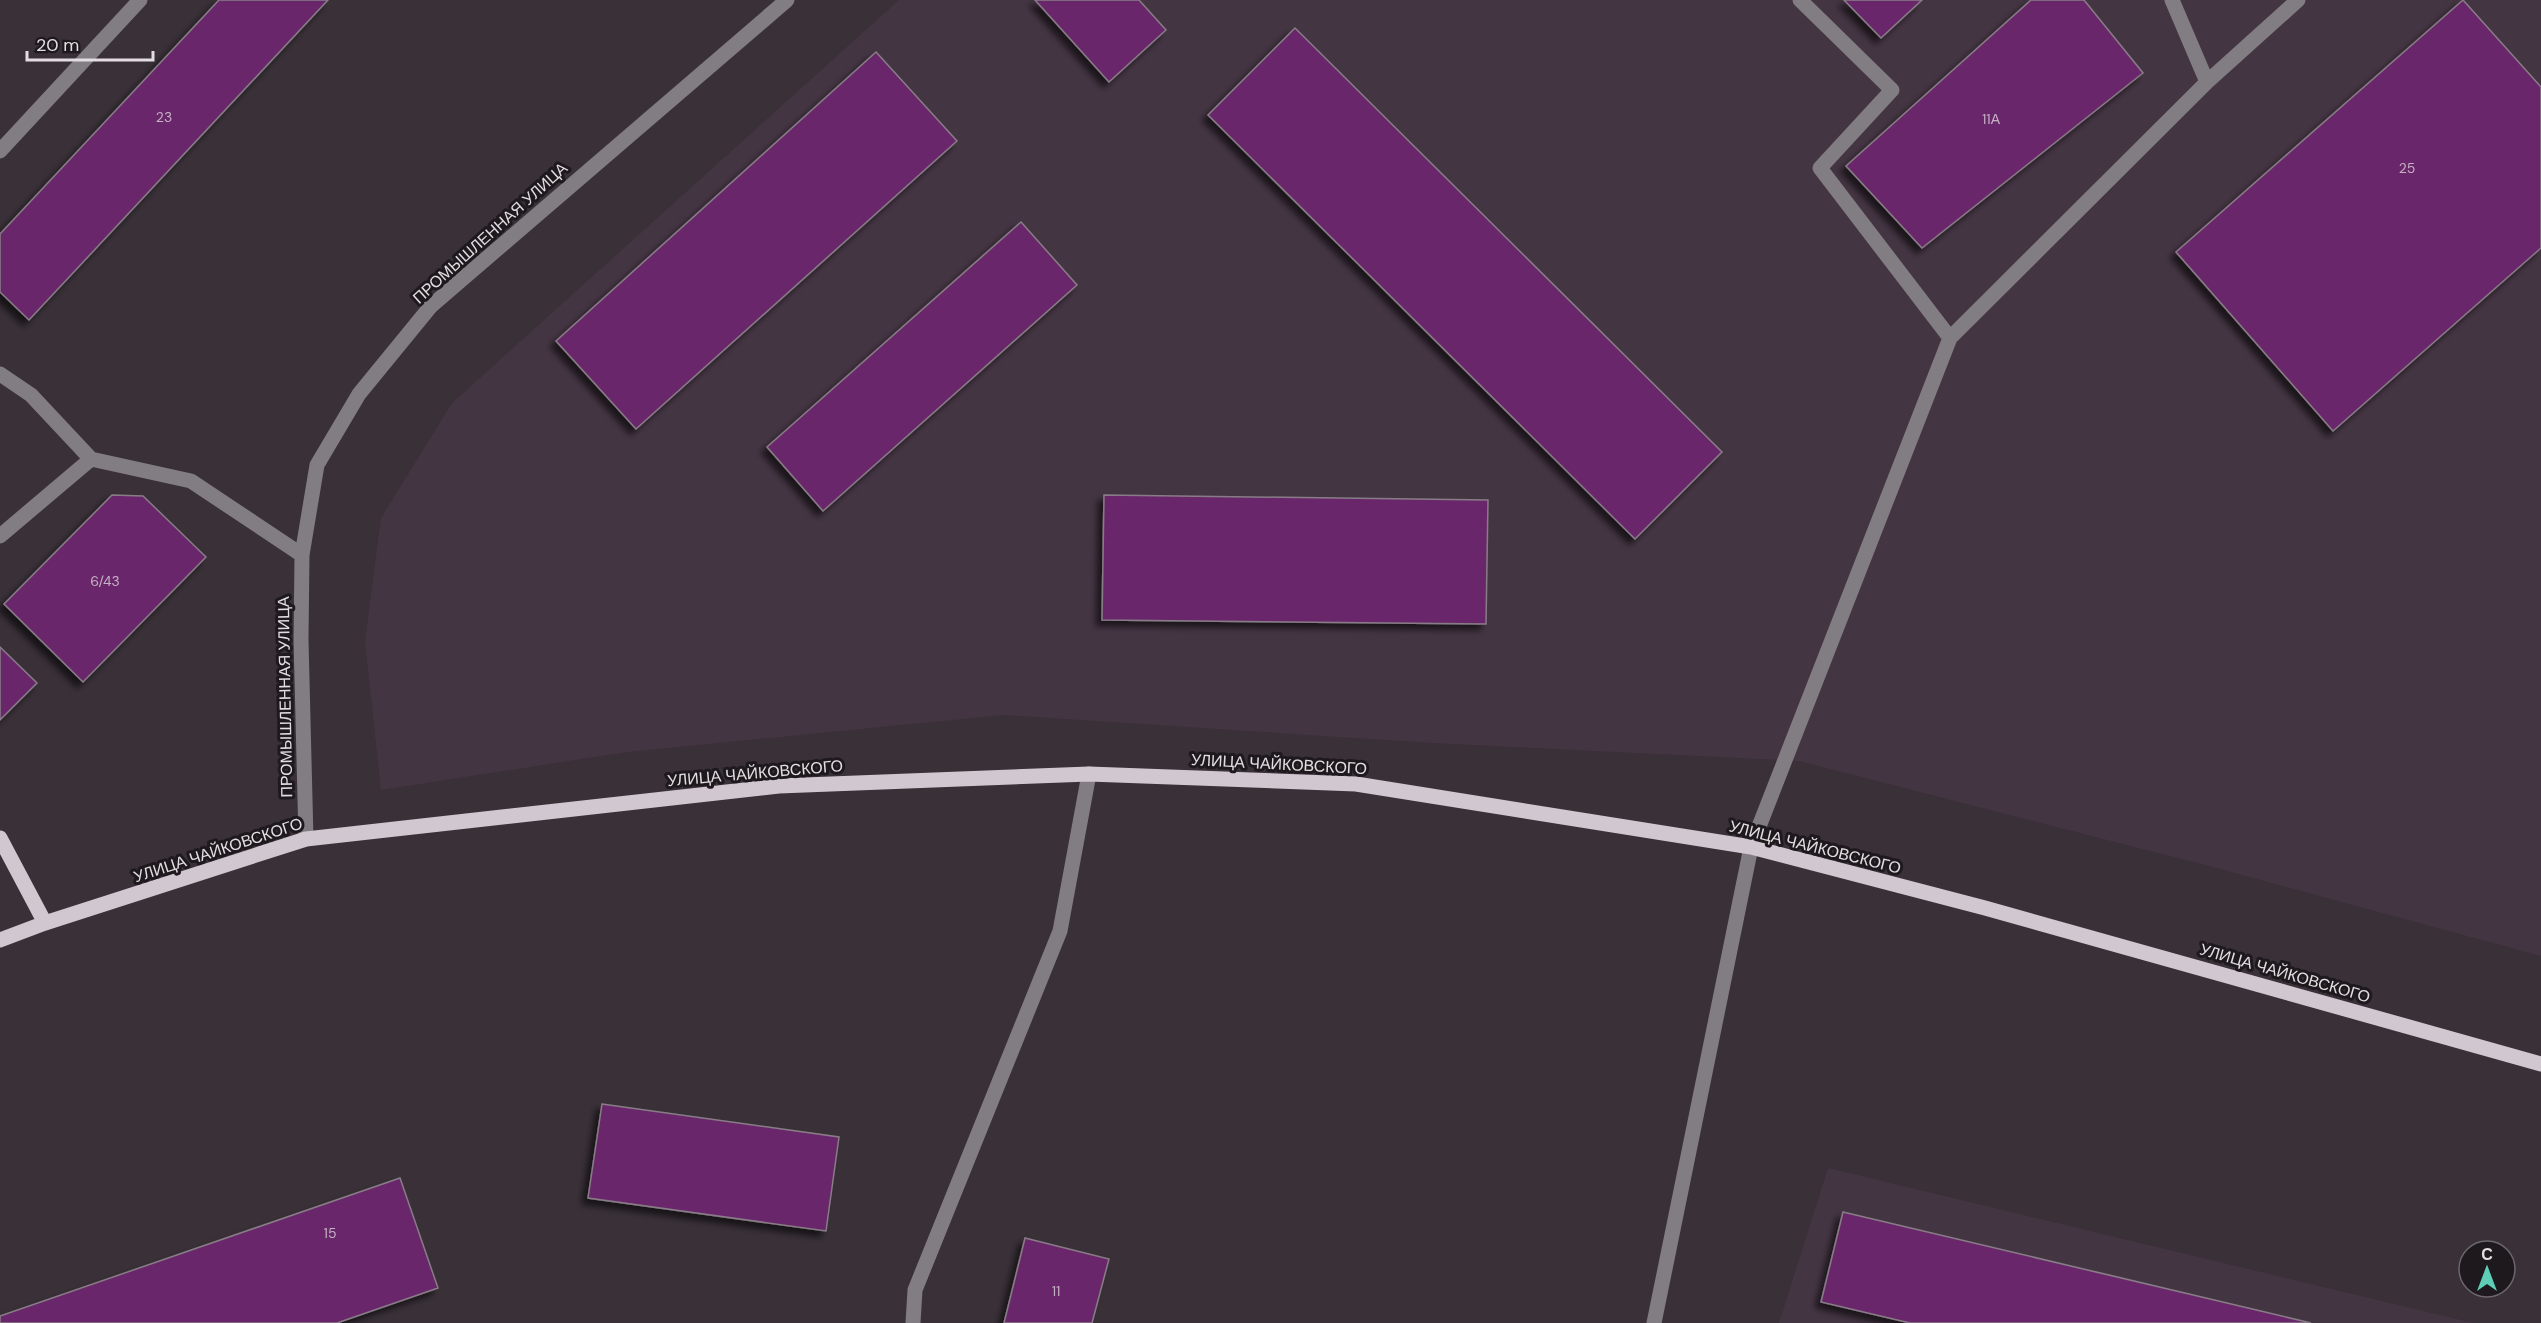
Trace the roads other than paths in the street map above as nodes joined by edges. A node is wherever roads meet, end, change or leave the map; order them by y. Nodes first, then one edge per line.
1 (140, 0) edge
2 (787, 0) edge
3 (1800, 0) edge
4 (2172, 0) edge
5 (2298, 0) edge
6 (2207, 82) junction
7 (0, 151) edge
8 (1950, 338) junction
9 (0, 374) edge
10 (91, 459) junction
11 (0, 536) edge
12 (302, 555) junction
13 (1089, 774) junction
14 (0, 838) edge
15 (306, 839) junction
16 (1751, 847) junction
17 (45, 923) junction
18 (0, 940) edge
19 (2541, 1064) edge
20 (912, 1323) edge
21 (1654, 1323) edge

1 - 7 street
2 - 12 street, ПРОМЫШЛЕННАЯ УЛИЦА
3 - 8 street
4 - 6 street
5 - 6 street
6 - 8 street
8 - 16 street
9 - 10 street
10 - 11 street
10 - 12 street
12 - 15 street, ПРОМЫШЛЕННАЯ УЛИЦА
13 - 15 main road, УЛИЦА ЧАЙКОВСКОГО
13 - 16 main road, УЛИЦА ЧАЙКОВСКОГО
13 - 20 street
14 - 17 main road
15 - 17 main road, УЛИЦА ЧАЙКОВСКОГО
16 - 19 main road, УЛИЦА ЧАЙКОВСКОГО
16 - 21 street
17 - 18 main road, УЛИЦА ЧАЙКОВСКОГО

